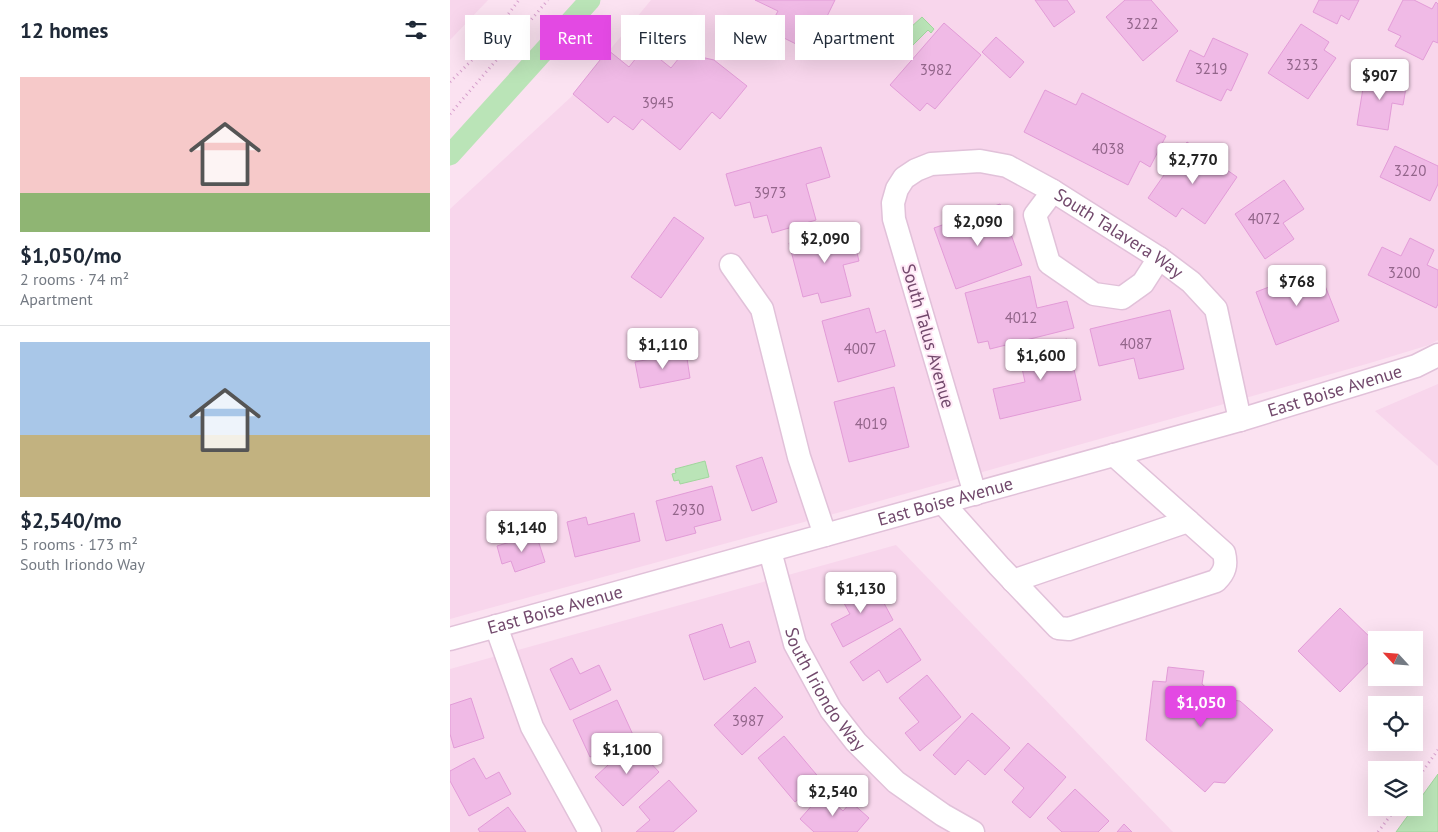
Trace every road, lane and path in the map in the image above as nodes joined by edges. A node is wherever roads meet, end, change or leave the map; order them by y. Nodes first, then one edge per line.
1 (519, 0) edge
2 (548, 0) edge
3 (450, 82) edge
4 (450, 114) edge
5 (904, 178) joint
6 (1053, 191) junction
7 (1159, 258) junction
8 (731, 265) dead end
9 (1438, 355) edge
10 (1240, 420) junction
11 (1114, 455) junction
12 (975, 494) junction
13 (943, 503) junction
14 (1188, 521) junction
15 (825, 536) junction
16 (770, 551) junction
17 (1013, 581) junction
18 (496, 626) junction
19 (450, 639) edge
20 (1438, 750) edge
21 (1423, 771) edge
22 (1390, 816) edge
23 (590, 832) edge
24 (973, 832) edge
25 (1378, 832) edge

1 - 3 path
2 - 4 path
5 - 6 street, South Talavera Way
5 - 12 street, South Talus Avenue
6 - 7 street, South Talavera Way
6 - 7 street
7 - 10 street, South Talavera Way
8 - 15 street
9 - 10 street, East Boise Avenue
10 - 11 street, East Boise Avenue
11 - 12 street, East Boise Avenue
11 - 14 street
12 - 13 street, East Boise Avenue
13 - 15 street, East Boise Avenue
13 - 17 street
14 - 17 street
14 - 17 street
15 - 16 street, East Boise Avenue
16 - 18 street, East Boise Avenue
16 - 24 street, South Iriondo Way
18 - 19 street, East Boise Avenue
18 - 23 street
20 - 21 path
22 - 25 path

